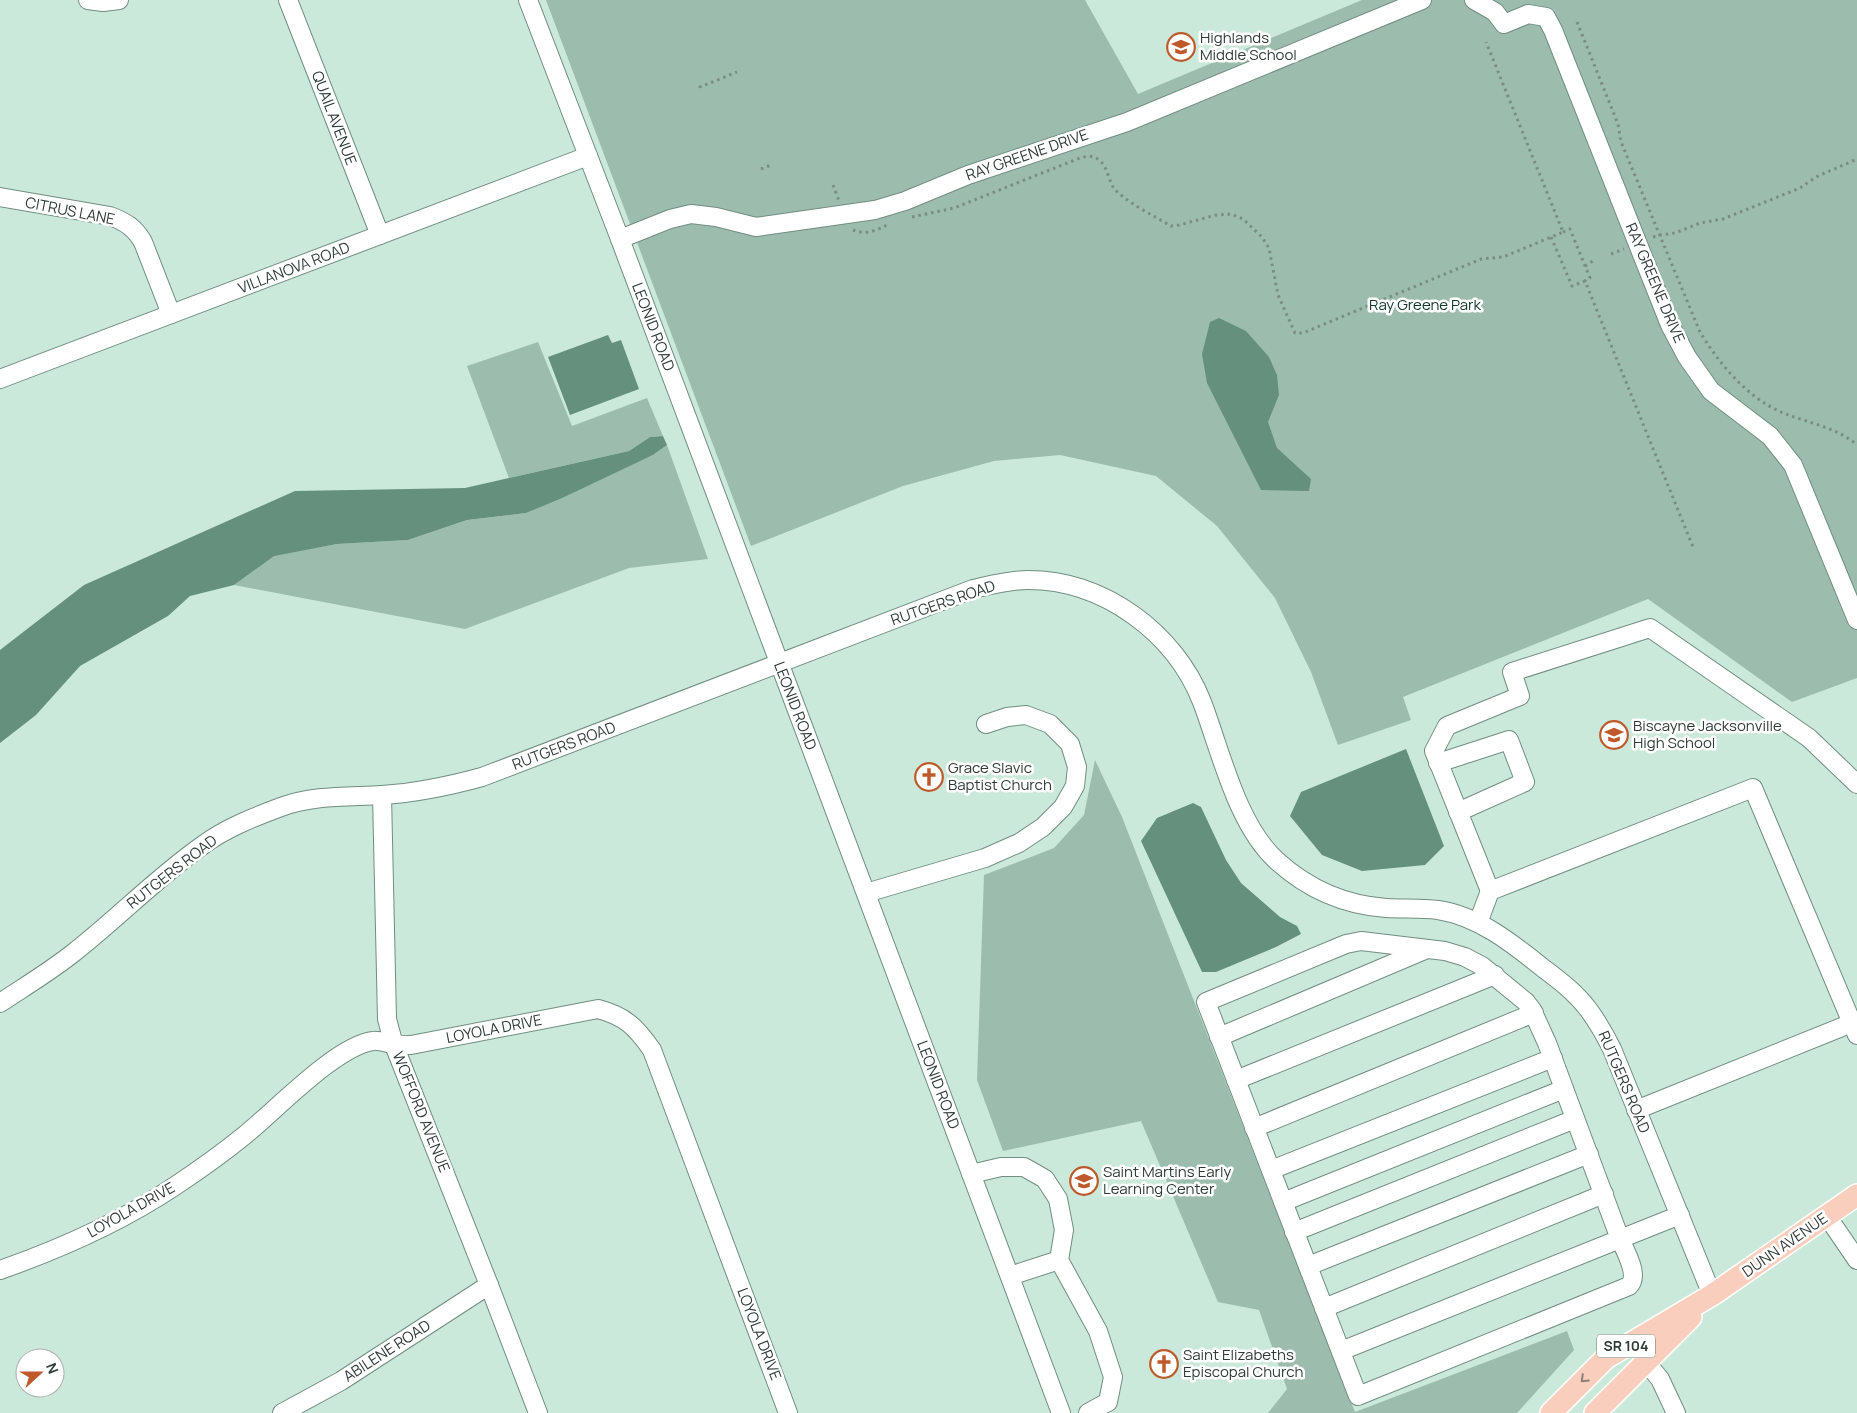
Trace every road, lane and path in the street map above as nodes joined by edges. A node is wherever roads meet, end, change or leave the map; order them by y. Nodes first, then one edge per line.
1 (88, 0) edge
2 (119, 0) edge
3 (288, 0) edge
4 (528, 0) edge
5 (1422, 0) edge
6 (1474, 0) edge
7 (1578, 22) dead end
8 (1486, 42) dead end
9 (737, 72) dead end
10 (700, 88) dead end
11 (588, 156) junction
12 (1857, 159) edge
13 (773, 164) dead end
14 (761, 169) dead end
15 (832, 185) dead end
16 (0, 197) edge
17 (841, 206) dead end
18 (906, 218) dead end
19 (849, 223) dead end
20 (889, 223) dead end
21 (1563, 232) junction
22 (380, 235) junction
23 (1660, 235) junction
24 (1551, 237) junction
25 (620, 239) junction
26 (1645, 240) dead end
27 (1628, 247) dead end
28 (1611, 254) dead end
29 (1594, 261) dead end
30 (1585, 266) junction
31 (1585, 281) junction
32 (171, 314) junction
33 (0, 379) edge
34 (1857, 445) edge
35 (1693, 547) dead end
36 (1857, 620) edge
37 (779, 663) junction
38 (986, 724) dead end
39 (1438, 763) junction
40 (1857, 784) edge
41 (382, 795) junction
42 (1458, 812) junction
43 (1490, 891) junction
44 (866, 893) junction
45 (1478, 923) junction
46 (1428, 949) junction
47 (1495, 975) junction
48 (0, 1002) edge
49 (1534, 1013) junction
50 (1854, 1029) edge
51 (1219, 1037) junction
52 (394, 1045) junction
53 (1553, 1058) junction
54 (1236, 1080) junction
55 (1564, 1089) junction
56 (1636, 1110) junction
57 (1575, 1119) junction
58 (1254, 1128) junction
59 (1589, 1154) junction
60 (1270, 1170) junction
61 (971, 1174) junction
62 (1604, 1194) junction
63 (1857, 1195) edge
64 (1283, 1202) junction
65 (1680, 1215) junction
66 (1827, 1216) junction
67 (1294, 1232) junction
68 (1620, 1239) junction
69 (1059, 1260) junction
70 (1857, 1260) edge
71 (1308, 1266) junction
72 (0, 1270) edge
73 (1010, 1276) junction
74 (490, 1285) junction
75 (1712, 1295) junction
76 (1324, 1308) junction
77 (1340, 1351) junction
78 (1646, 1362) junction
79 (282, 1413) edge
80 (538, 1413) edge
81 (788, 1413) edge
82 (1061, 1413) edge
83 (1088, 1413) edge
84 (1551, 1413) edge
85 (1595, 1413) edge
86 (1676, 1413) edge

1 - 2 street
3 - 22 street, QUAIL AVENUE
4 - 11 street, LEONID ROAD
5 - 25 street, RAY GREENE DRIVE
6 - 36 street, RAY GREENE DRIVE
7 - 23 path
8 - 21 path
9 - 10 path
11 - 22 street, VILLANOVA ROAD
11 - 25 street, LEONID ROAD
12 - 23 path
13 - 14 path
15 - 17 path
16 - 32 street, CITRUS LANE
18 - 24 path
19 - 20 path
21 - 24 path
21 - 30 path
22 - 32 street, VILLANOVA ROAD
23 - 26 path
23 - 34 path
24 - 31 path
25 - 37 street, LEONID ROAD
27 - 28 path
29 - 30 path
30 - 31 path
31 - 35 path
32 - 33 street, VILLANOVA ROAD
37 - 41 street, RUTGERS ROAD
37 - 44 street, LEONID ROAD
37 - 45 street, RUTGERS ROAD
38 - 44 street
39 - 40 street
39 - 42 street
39 - 42 street
41 - 48 street, RUTGERS ROAD
41 - 52 street, WOFFORD AVENUE
42 - 43 street
43 - 45 street
43 - 50 street
44 - 61 street, LEONID ROAD
45 - 56 street, RUTGERS ROAD
46 - 47 street
46 - 51 street
46 - 51 street
47 - 49 street
47 - 54 street
49 - 53 street
49 - 58 street
50 - 56 street
51 - 54 street
52 - 72 street, LOYOLA DRIVE
52 - 74 street, WOFFORD AVENUE
52 - 81 street, LOYOLA DRIVE
53 - 55 street
53 - 60 street
54 - 58 street
55 - 57 street
55 - 64 street
56 - 65 street, RUTGERS ROAD
57 - 59 street
57 - 67 street
58 - 60 street
59 - 62 street
59 - 71 street
60 - 64 street
61 - 69 street
61 - 73 street, LEONID ROAD
62 - 68 street
62 - 76 street
63 - 66 main road, DUNN AVENUE / SR 104
64 - 67 street
65 - 68 street
65 - 75 street, RUTGERS ROAD
66 - 70 street
66 - 75 main road, DUNN AVENUE / SR 104
67 - 71 street
68 - 77 street
68 - 77 street
69 - 73 street
69 - 83 street
71 - 76 street
73 - 82 street, LEONID ROAD
74 - 79 street, ABILENE ROAD
74 - 80 street, WOFFORD AVENUE
75 - 78 main road, DUNN AVENUE / SR 104
75 -> 84 main road, DUNN AVENUE / SR 104
76 - 77 street
78 - 85 main road, DUNN AVENUE / SR 104
78 - 86 street

